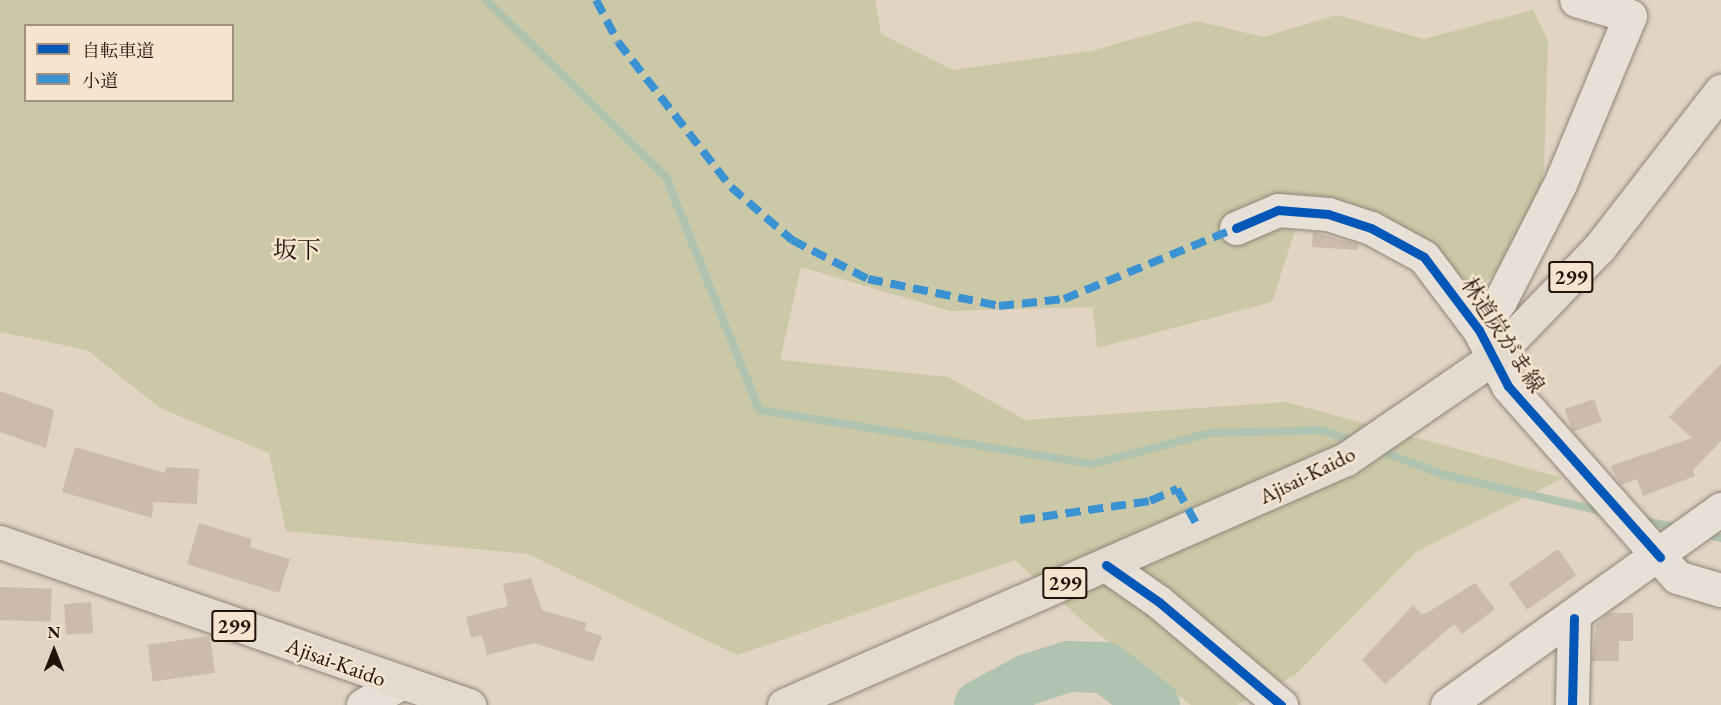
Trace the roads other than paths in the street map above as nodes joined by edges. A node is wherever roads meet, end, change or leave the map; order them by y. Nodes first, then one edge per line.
1 (1576, 0) edge
2 (1721, 91) edge
3 (1236, 228) dead end
4 (1486, 344) junction
5 (1721, 509) edge
6 (0, 542) edge
7 (1660, 557) junction
8 (1106, 565) junction
9 (1721, 590) edge
10 (1574, 618) junction
11 (399, 684) junction
12 (363, 705) edge
13 (469, 705) edge
14 (784, 705) edge
15 (1281, 705) edge
16 (1447, 705) edge
17 (1572, 705) edge

1 - 4 street
2 - 4 highway, Ajisai-Kaido / 299
3 - 4 street, 林道炭がま線
4 - 7 street, 林道炭がま線
4 - 8 highway, Ajisai-Kaido / 299
5 - 7 street
6 - 11 highway, Ajisai-Kaido / 299
7 - 9 street, 林道炭がま線
7 - 10 street
8 - 14 highway, Ajisai-Kaido / 299
8 - 15 street
10 - 16 street
10 - 17 street
11 - 12 street
11 - 13 highway, Ajisai-Kaido / 299

